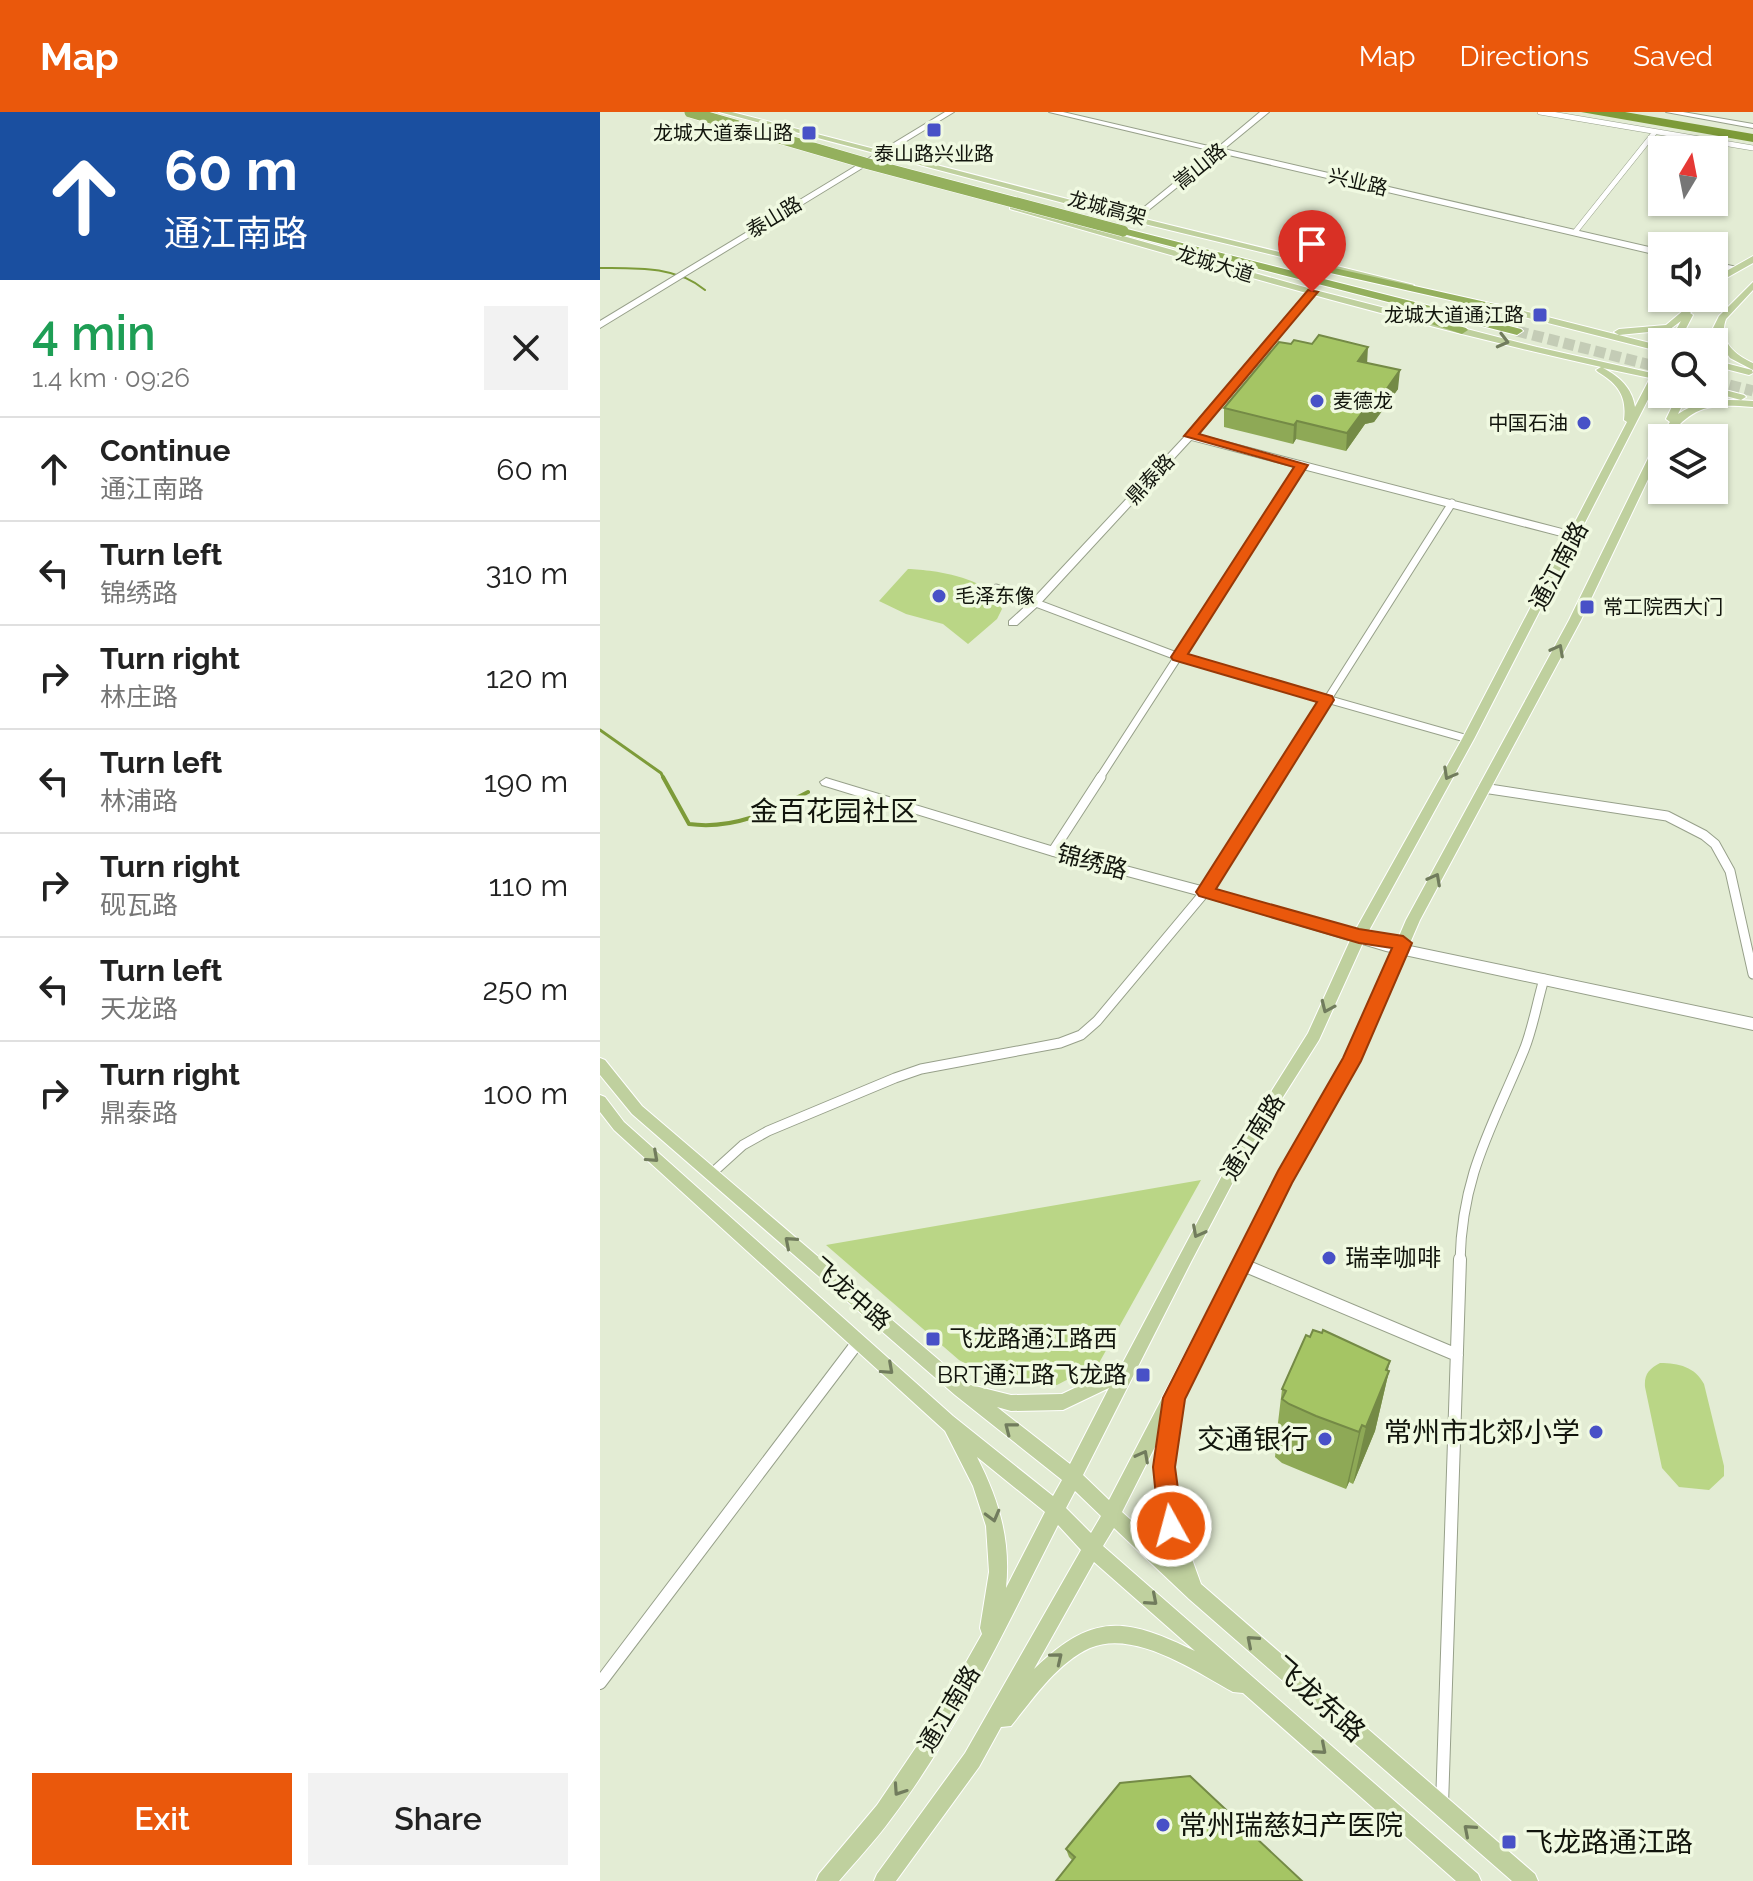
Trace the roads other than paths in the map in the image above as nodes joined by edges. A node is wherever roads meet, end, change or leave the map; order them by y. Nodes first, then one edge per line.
1 (678, 112) edge
2 (690, 112) edge
3 (713, 112) edge
4 (723, 112) edge
5 (942, 112) edge
6 (950, 112) edge
7 (1053, 112) edge
8 (1265, 112) edge
9 (1540, 112) edge
10 (1670, 112) edge
11 (1683, 112) edge
12 (1753, 125) edge
13 (1655, 132) junction
14 (1753, 148) edge
15 (1219, 150) junction
16 (877, 153) junction
17 (857, 165) junction
18 (1129, 225) junction
19 (1575, 232) junction
20 (1648, 250) edge
21 (1753, 259) edge
22 (1728, 268) edge
23 (1734, 269) junction
24 (1728, 273) edge
25 (671, 274) junction
26 (1753, 285) edge
27 (1312, 292) junction
28 (1508, 310) joint
29 (1686, 312) edge
30 (600, 315) edge
31 (1719, 324) junction
32 (600, 325) edge
33 (1520, 327) tunnel mouth
34 (1579, 328) junction
35 (1717, 328) edge
36 (1462, 330) junction
37 (1648, 345) edge
38 (1536, 350) junction
39 (1728, 366) edge
40 (1753, 370) edge
41 (1648, 375) edge
42 (1648, 394) edge
43 (1728, 394) edge
44 (1753, 402) edge
45 (1673, 424) edge
46 (1627, 431) junction
47 (1190, 436) junction
48 (1302, 465) junction
49 (1648, 469) edge
50 (1452, 503) junction
51 (1575, 536) junction
52 (996, 588) dead end
53 (1035, 603) junction
54 (1013, 623) dead end
55 (1179, 657) junction
56 (1327, 700) junction
57 (1468, 739) junction
58 (826, 782) dead end
59 (1483, 788) junction
60 (1053, 851) junction
61 (1205, 892) junction
62 (1359, 936) junction
63 (1402, 946) junction
64 (1753, 974) edge
65 (1544, 979) junction
66 (1753, 1016) edge
67 (1753, 1024) edge
68 (600, 1064) edge
69 (600, 1101) edge
70 (711, 1174) junction
71 (1241, 1264) junction
72 (858, 1342) junction
73 (1457, 1355) junction
74 (1127, 1370) junction
75 (961, 1389) junction
76 (1174, 1398) junction
77 (947, 1422) junction
78 (1071, 1476) junction
79 (1056, 1510) junction
80 (1111, 1515) junction
81 (1093, 1549) junction
82 (1196, 1592) junction
83 (983, 1652) junction
84 (600, 1683) edge
85 (1262, 1697) junction
86 (972, 1760) junction
87 (1442, 1806) junction
88 (826, 1881) edge
89 (884, 1881) edge
90 (1471, 1881) edge
91 (1528, 1881) edge

1 - 17 main road, 龙城大道
2 - 18 highway, 龙城高架, bridge
3 - 18 highway, 龙城高架
4 - 16 main road
5 - 16 street, 泰山路
6 - 16 street, 泰山路
7 - 15 street, 兴业路
8 - 15 street, 嵩山路
9 - 13 street
10 - 12 street
11 - 12 street
13 - 14 street
13 - 19 street
15 - 18 street, 嵩山路
15 - 19 street, 兴业路
16 - 17 street, 泰山路
16 - 18 main road
17 - 25 street, 泰山路
17 - 27 main road, 龙城大道
18 - 28 highway
18 - 33 highway, 龙城高架
18 - 36 highway
19 - 20 street, 兴业路
21 - 23 main road
22 - 23 street
23 - 24 main road
25 - 30 street, 泰山路
25 - 32 street, 泰山路
26 - 31 main road
27 - 36 main road, 龙城大道
27 - 47 street, 鼎泰路
28 - 34 main road
29 - 34 main road
31 - 35 main road
31 - 40 main road
34 - 37 main road
36 -> 38 main road, 龙城大道
38 - 41 main road, 龙城大道
38 - 46 main road
39 - 40 main road
42 - 46 main road, 通江南路
43 - 44 main road
44 - 45 main road
46 - 51 main road, 通江南路
47 - 48 street
47 - 53 street, 鼎泰路
48 - 50 street
48 - 55 street
59 -> 49 main road, 通江南路
50 - 51 street
50 - 56 street
51 - 57 main road, 通江南路
52 - 53 street
53 - 54 street, 鼎泰路
53 - 55 street
55 - 56 street
55 - 60 street
56 - 57 street
56 - 61 street
57 -> 62 main road, 通江南路
58 - 60 street, 锦绣路
63 -> 59 main road, 通江南路
59 - 64 street
60 - 61 street, 锦绣路
61 - 62 street, 锦绣路
61 - 70 street
62 - 63 street, 锦绣路
62 -> 74 main road, 通江南路
63 - 65 street, 锦绣路
63 - 66 street, 锦绣路
63 - 71 main road, 通江南路
65 - 67 street, 锦绣路
65 - 73 street
68 - 70 main road, 飞龙中路
69 -> 72 main road, 飞龙中路
75 -> 70 main road, 飞龙中路
71 - 73 street
71 - 76 main road, 通江南路
72 -> 77 main road, 飞龙中路
72 - 84 street
73 - 87 street
74 - 75 main road
74 - 78 main road, 通江南路
78 -> 75 main road, 飞龙中路
80 -> 76 main road, 通江南路
76 - 82 main road
77 - 79 main road, 飞龙中路
77 -> 83 main road
78 - 79 main road, 通江南路
78 - 80 main road, 飞龙中路
79 - 81 main road, 飞龙中路
79 - 83 main road, 通江南路
80 - 81 main road, 通江南路
80 - 82 main road, 飞龙东路
81 -> 85 main road, 飞龙东路
81 - 86 main road, 通江南路
87 -> 82 main road, 飞龙东路
83 -> 88 main road, 通江南路
86 -> 85 main road
85 -> 90 main road, 飞龙东路
86 - 89 main road, 通江南路
91 -> 87 main road, 飞龙东路

